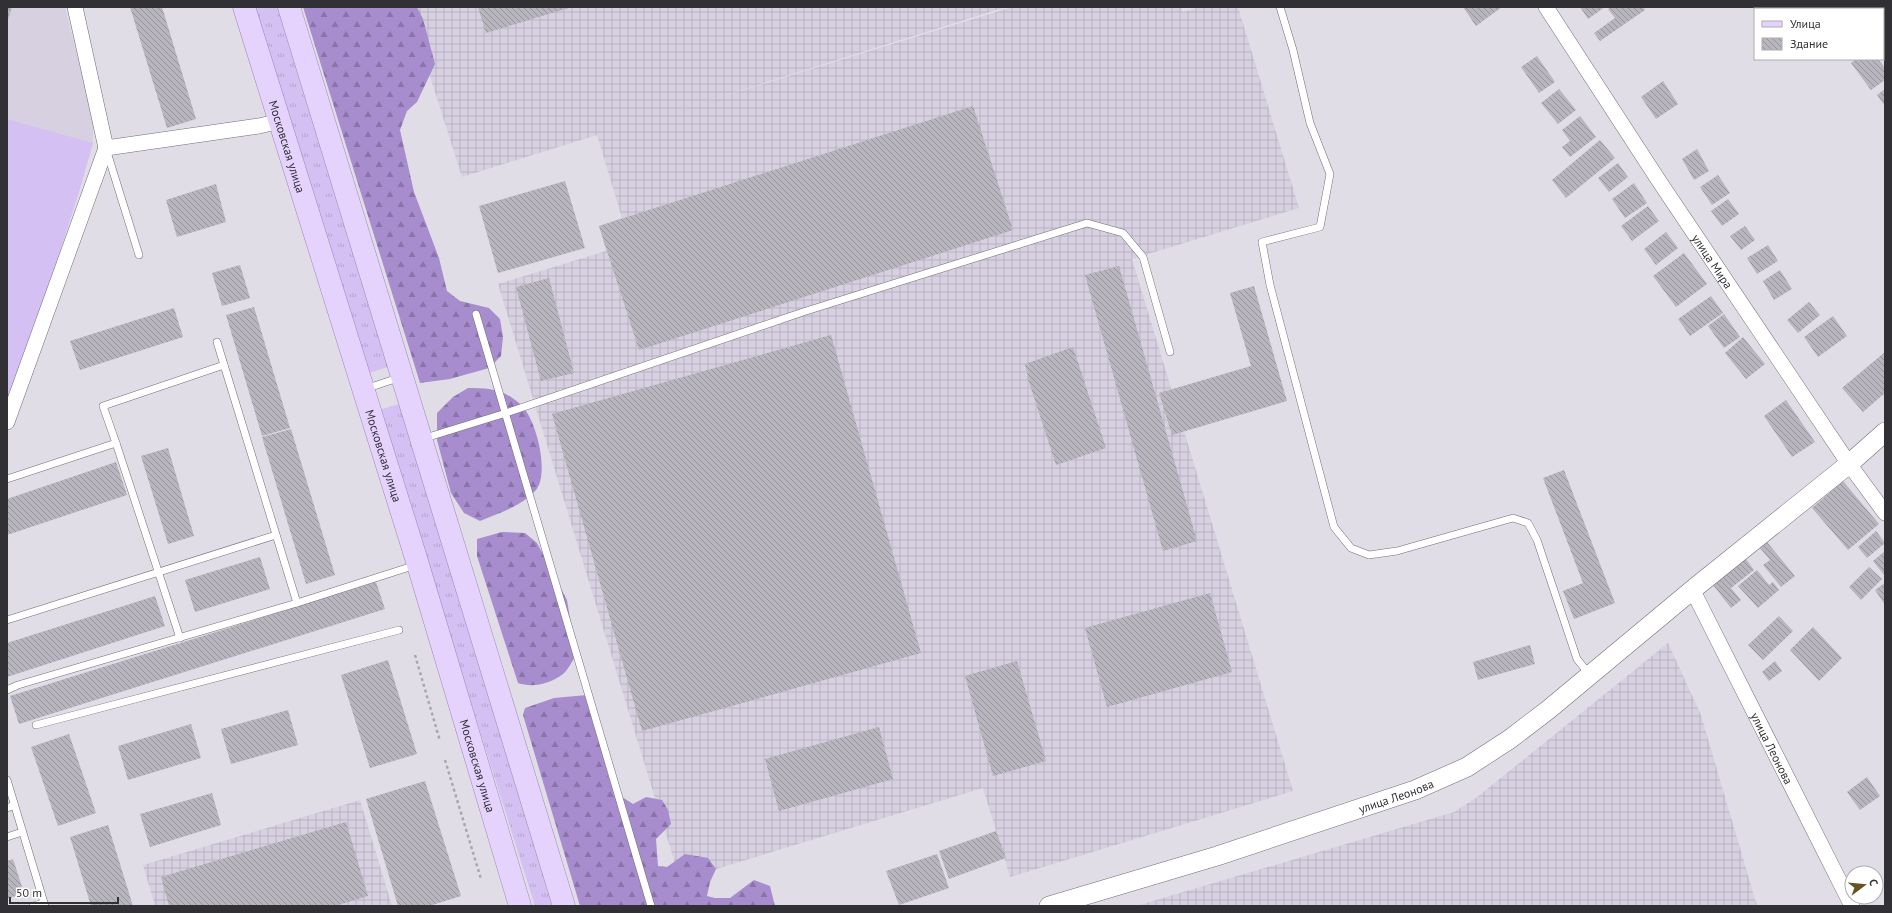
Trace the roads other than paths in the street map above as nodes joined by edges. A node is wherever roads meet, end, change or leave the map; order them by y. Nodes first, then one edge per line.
1 (75, 7) edge
2 (244, 7) edge
3 (289, 7) edge
4 (1280, 7) edge
5 (1546, 7) edge
6 (280, 121) junction
7 (106, 148) junction
8 (139, 255) dead end
9 (476, 314) dead end
10 (217, 342) dead end
11 (1170, 352) dead end
12 (224, 365) junction
13 (403, 376) junction
14 (363, 389) junction
15 (506, 413) junction
16 (7, 422) edge
17 (1885, 432) edge
18 (421, 439) junction
19 (116, 443) junction
20 (1850, 464) junction
21 (7, 480) edge
22 (1885, 513) edge
23 (276, 535) junction
24 (418, 564) junction
25 (158, 573) junction
26 (1695, 588) junction
27 (297, 603) junction
28 (7, 620) edge
29 (399, 630) dead end
30 (180, 638) junction
31 (1590, 675) junction
32 (7, 690) edge
33 (36, 725) dead end
34 (7, 780) edge
35 (14, 805) junction
36 (7, 808) edge
37 (22, 832) junction
38 (7, 837) edge
39 (44, 904) edge
40 (33, 906) edge
41 (520, 906) edge
42 (564, 906) edge
43 (651, 906) edge
44 (1049, 906) edge
45 (1852, 906) edge

1 - 7 street
2 - 6 main road, Московская улица
3 - 13 main road
4 - 31 lane
5 - 20 street, улица Мира
6 - 7 street
6 - 14 main road, Московская улица
7 - 8 lane
7 - 16 street
9 - 15 lane
10 - 12 lane
11 - 15 lane
12 - 19 lane
12 - 23 lane
13 - 14 lane
13 - 18 main road
14 - 24 main road, Московская улица
15 - 18 lane
15 - 43 lane
17 - 20 street
18 - 42 main road
19 - 21 lane
19 - 25 lane
20 - 22 street, улица Мира
20 - 26 street
23 - 25 lane
23 - 27 lane
24 - 27 lane
24 - 41 main road, Московская улица
25 - 28 lane
25 - 30 lane
26 - 31 street, улица Леонова
26 - 45 street, улица Леонова
27 - 30 lane
29 - 33 lane
30 - 32 lane
31 - 44 street, улица Леонова
34 - 35 lane
35 - 36 lane
35 - 37 lane
37 - 38 lane
37 - 39 lane
39 - 40 lane

